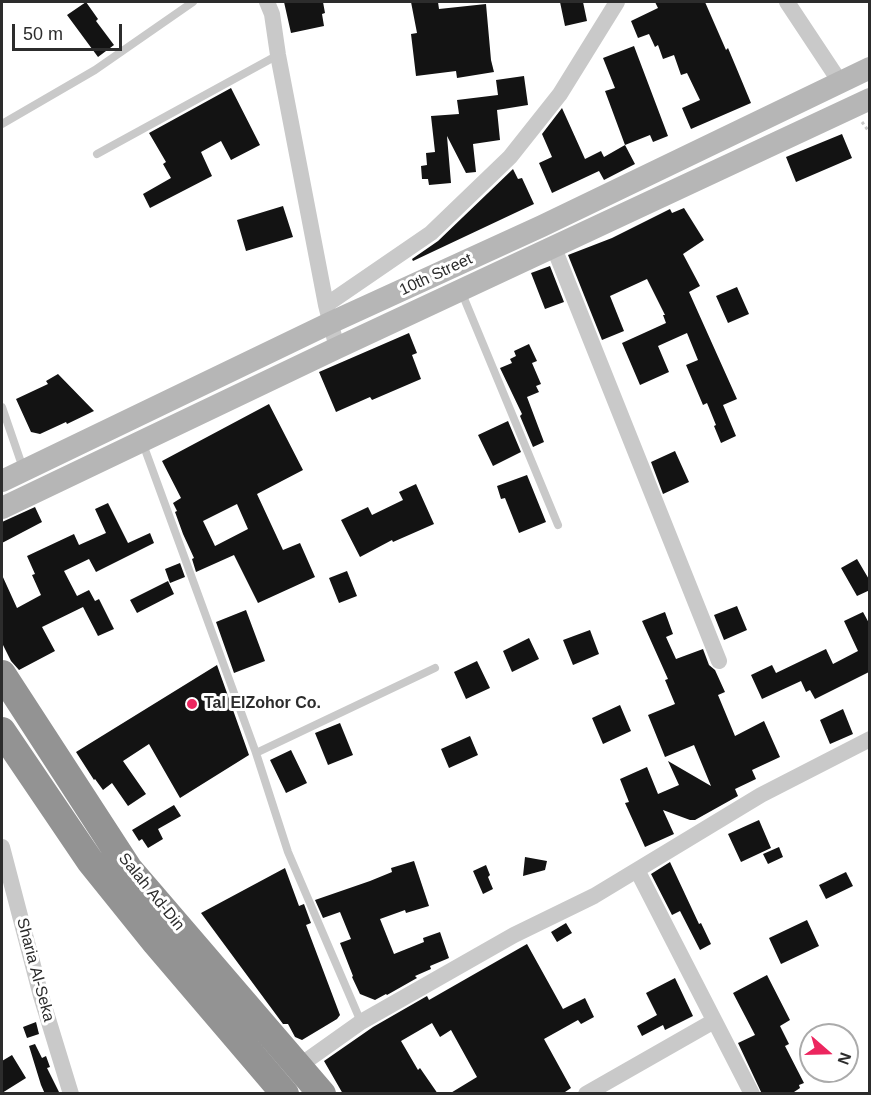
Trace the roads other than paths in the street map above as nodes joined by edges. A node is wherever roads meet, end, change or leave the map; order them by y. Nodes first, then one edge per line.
1 (193, 2) edge
2 (267, 2) edge
3 (617, 2) edge
4 (787, 2) edge
5 (278, 55) junction
6 (870, 68) edge
7 (840, 82) junction
8 (870, 99) edge
9 (2, 124) edge
10 (98, 154) dead end
11 (554, 248) junction
12 (461, 291) junction
13 (328, 314) junction
14 (337, 348) junction
15 (2, 407) edge
16 (142, 440) junction
17 (24, 471) junction
18 (2, 481) edge
19 (2, 508) edge
20 (558, 525) dead end
21 (719, 661) dead end
22 (435, 668) dead end
23 (2, 674) edge
24 (2, 731) edge
25 (870, 739) edge
26 (256, 753) junction
27 (2, 846) edge
28 (637, 870) junction
29 (714, 1021) junction
30 (361, 1022) junction
31 (298, 1066) junction
32 (71, 1094) edge
33 (285, 1094) edge
34 (322, 1094) edge
35 (586, 1094) edge
36 (752, 1094) edge

1 - 9 lane
2 - 5 street
3 - 13 street
4 - 7 street
5 - 10 lane
5 - 13 street
6 - 7 main road, 10th Street
7 - 13 main road, 10th Street
8 - 11 main road, 10th Street
11 - 12 main road, 10th Street
11 - 21 street
12 - 14 main road, 10th Street
12 - 20 lane
13 - 14 street
13 - 17 main road, 10th Street
14 - 16 main road, 10th Street
15 - 17 lane
16 - 19 main road, 10th Street
16 - 26 lane
17 - 18 main road, 10th Street
22 - 26 lane
23 - 31 highway, Salah Ad-Din
24 - 33 highway, Salah Ad-Din
25 - 28 street
26 - 30 lane
27 - 32 street, Sharia Al-Seka
28 - 29 street
28 - 30 street
29 - 35 street
29 - 36 street
30 - 31 street
31 - 34 highway, Salah Ad-Din

